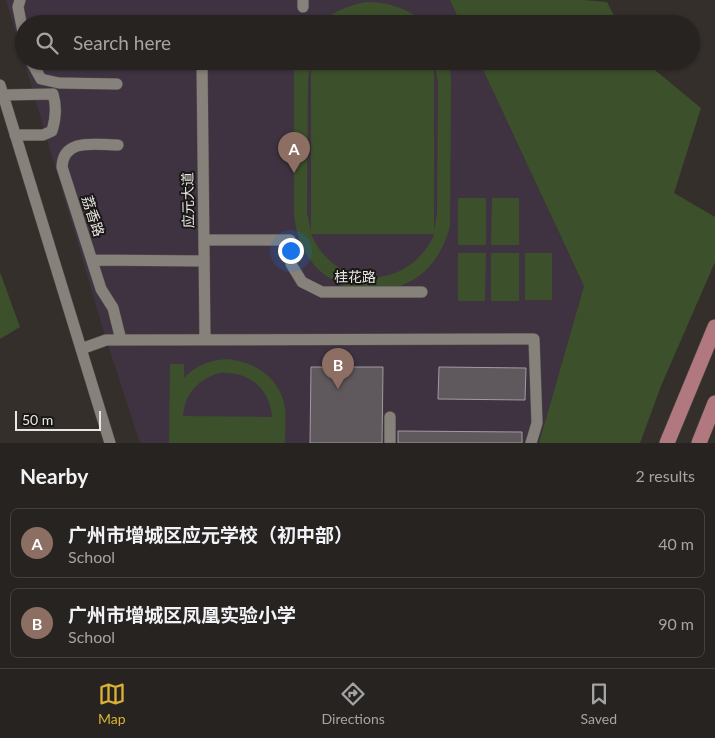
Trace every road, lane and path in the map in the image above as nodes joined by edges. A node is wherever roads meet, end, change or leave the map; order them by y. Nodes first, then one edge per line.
1 (20, 0) edge
2 (20, 15) edge
3 (36, 70) edge
4 (202, 70) edge
5 (117, 84) dead end
6 (2, 90) edge
7 (16, 135) junction
8 (118, 145) dead end
9 (204, 240) junction
10 (92, 260) junction
11 (204, 261) junction
12 (422, 292) dead end
13 (715, 327) edge
14 (205, 339) junction
15 (121, 340) junction
16 (81, 349) junction
17 (715, 403) edge
18 (390, 417) dead end
19 (110, 443) edge
20 (390, 443) edge
21 (532, 443) edge
22 (667, 443) edge
23 (698, 443) edge

1 - 2 street
3 - 5 street
4 - 9 street, 应元大道
6 - 7 street
6 - 7 street
7 - 16 street
8 - 10 street, 荔香路
9 - 11 street, 应元大道
9 - 12 street, 桂花路
10 - 11 street
10 - 15 street, 荔香路
11 - 14 street, 应元大道
13 - 22 main road
14 - 15 street
14 - 21 street
15 - 16 street
16 - 19 street
17 - 23 main road
18 - 20 street

